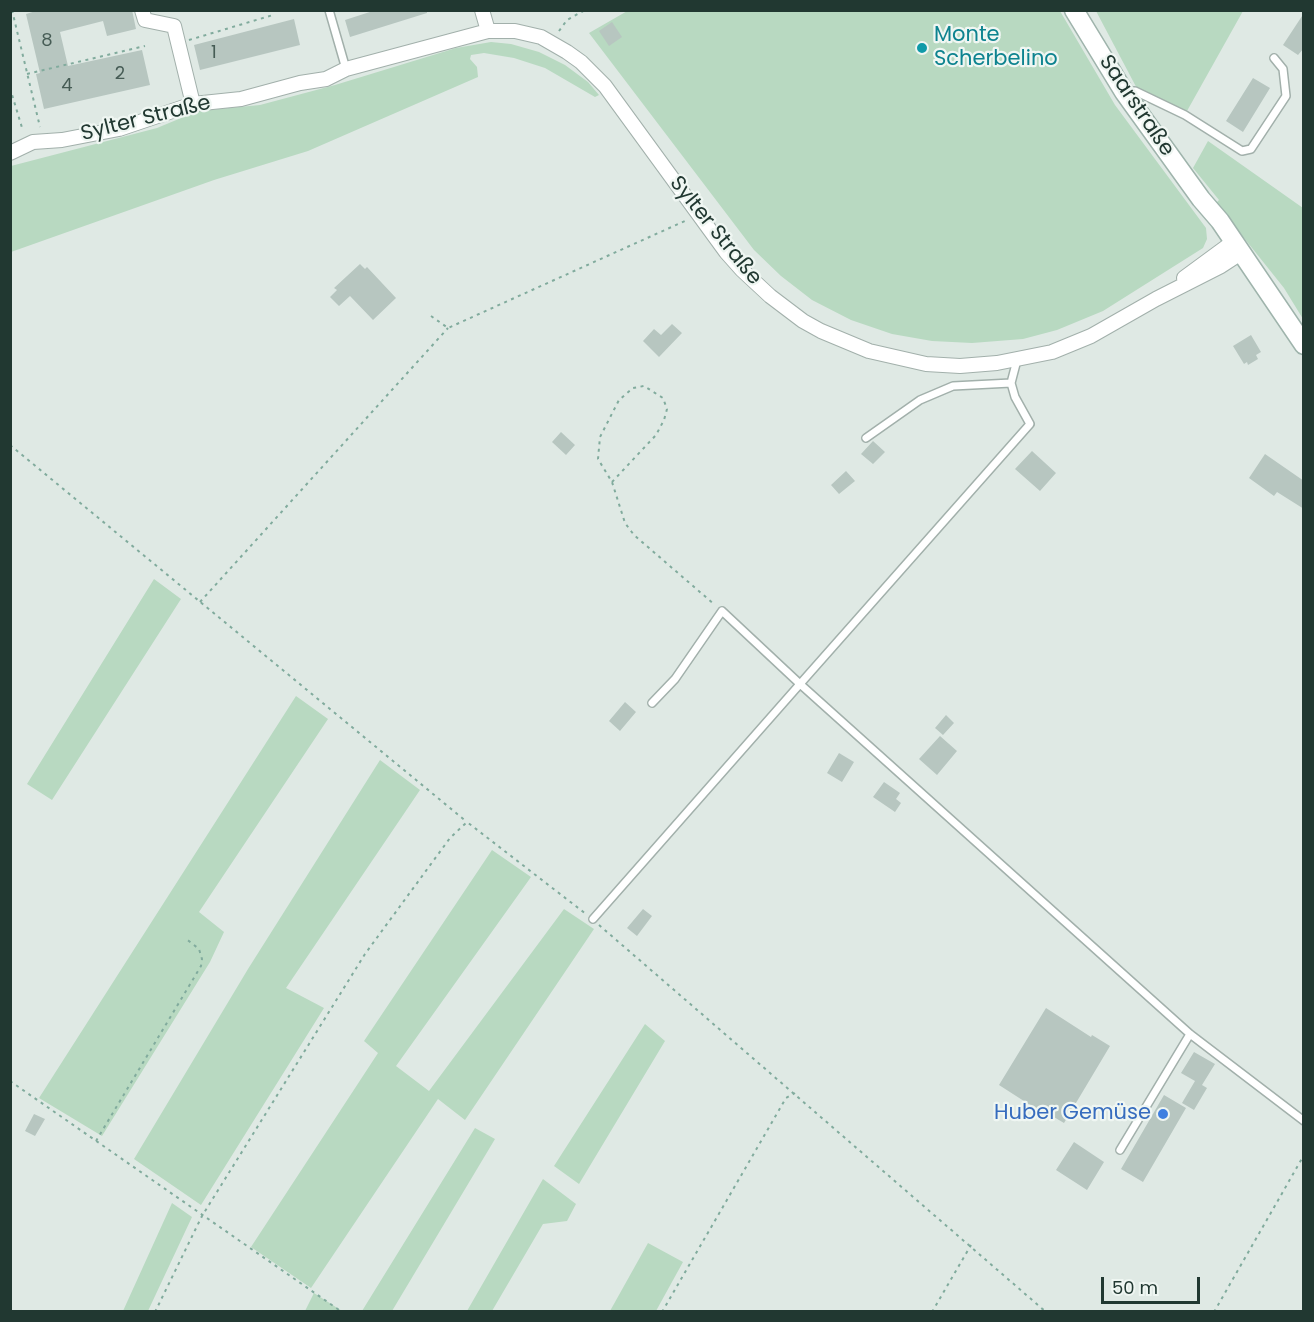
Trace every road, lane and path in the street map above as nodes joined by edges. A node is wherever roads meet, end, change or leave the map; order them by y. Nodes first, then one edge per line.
1 (12, 10) edge
2 (142, 10) edge
3 (329, 10) edge
4 (482, 10) edge
5 (585, 10) edge
6 (1074, 10) edge
7 (273, 15) dead end
8 (488, 31) junction
9 (178, 43) junction
10 (552, 44) junction
11 (145, 46) dead end
12 (1274, 58) dead end
13 (346, 69) junction
14 (27, 74) junction
15 (10, 88) edge
16 (1124, 92) junction
17 (193, 104) junction
18 (40, 127) dead end
19 (23, 132) dead end
20 (10, 153) edge
21 (698, 215) junction
22 (1237, 247) junction
23 (431, 316) dead end
24 (448, 328) junction
25 (1304, 345) edge
26 (1017, 360) junction
27 (1011, 383) junction
28 (866, 438) dead end
29 (10, 445) edge
30 (612, 482) junction
31 (200, 602) junction
32 (722, 611) junction
33 (800, 684) junction
34 (652, 702) dead end
35 (467, 822) junction
36 (592, 919) junction
37 (184, 938) dead end
38 (1190, 1034) junction
39 (10, 1081) edge
40 (795, 1093) junction
41 (1304, 1121) edge
42 (96, 1141) junction
43 (1120, 1150) dead end
44 (1304, 1155) edge
45 (202, 1216) junction
46 (971, 1245) junction
47 (155, 1311) edge
48 (342, 1311) edge
49 (662, 1311) edge
50 (932, 1311) edge
51 (1046, 1311) edge
52 (1214, 1311) edge

1 - 14 path
2 - 9 street
3 - 13 lane
4 - 8 street
5 - 10 path
6 - 16 main road, Saarstraße
7 - 9 path
8 - 10 street, Sylter Straße
8 - 13 street, Sylter Straße
9 - 17 street
10 - 21 street, Sylter Straße
11 - 14 path
12 - 16 lane
13 - 17 street, Sylter Straße
14 - 18 path
15 - 19 path
16 - 22 main road, Saarstraße
17 - 20 street, Sylter Straße
21 - 24 path
21 - 26 street, Sylter Straße
22 - 25 main road, Saarstraße
22 - 26 street, Sylter Straße
23 - 24 path
24 - 31 path
26 - 27 lane
27 - 28 lane
27 - 33 lane
29 - 31 path
30 - 30 path
30 - 32 path
31 - 35 path
32 - 33 lane
32 - 34 lane
33 - 36 lane
33 - 38 lane
35 - 36 path
35 - 45 path
36 - 40 path
37 - 42 path
38 - 41 lane
38 - 43 lane
39 - 42 path
40 - 46 path
40 - 49 path
42 - 45 path
44 - 52 path
45 - 47 path
45 - 48 path
46 - 50 path
46 - 51 path

